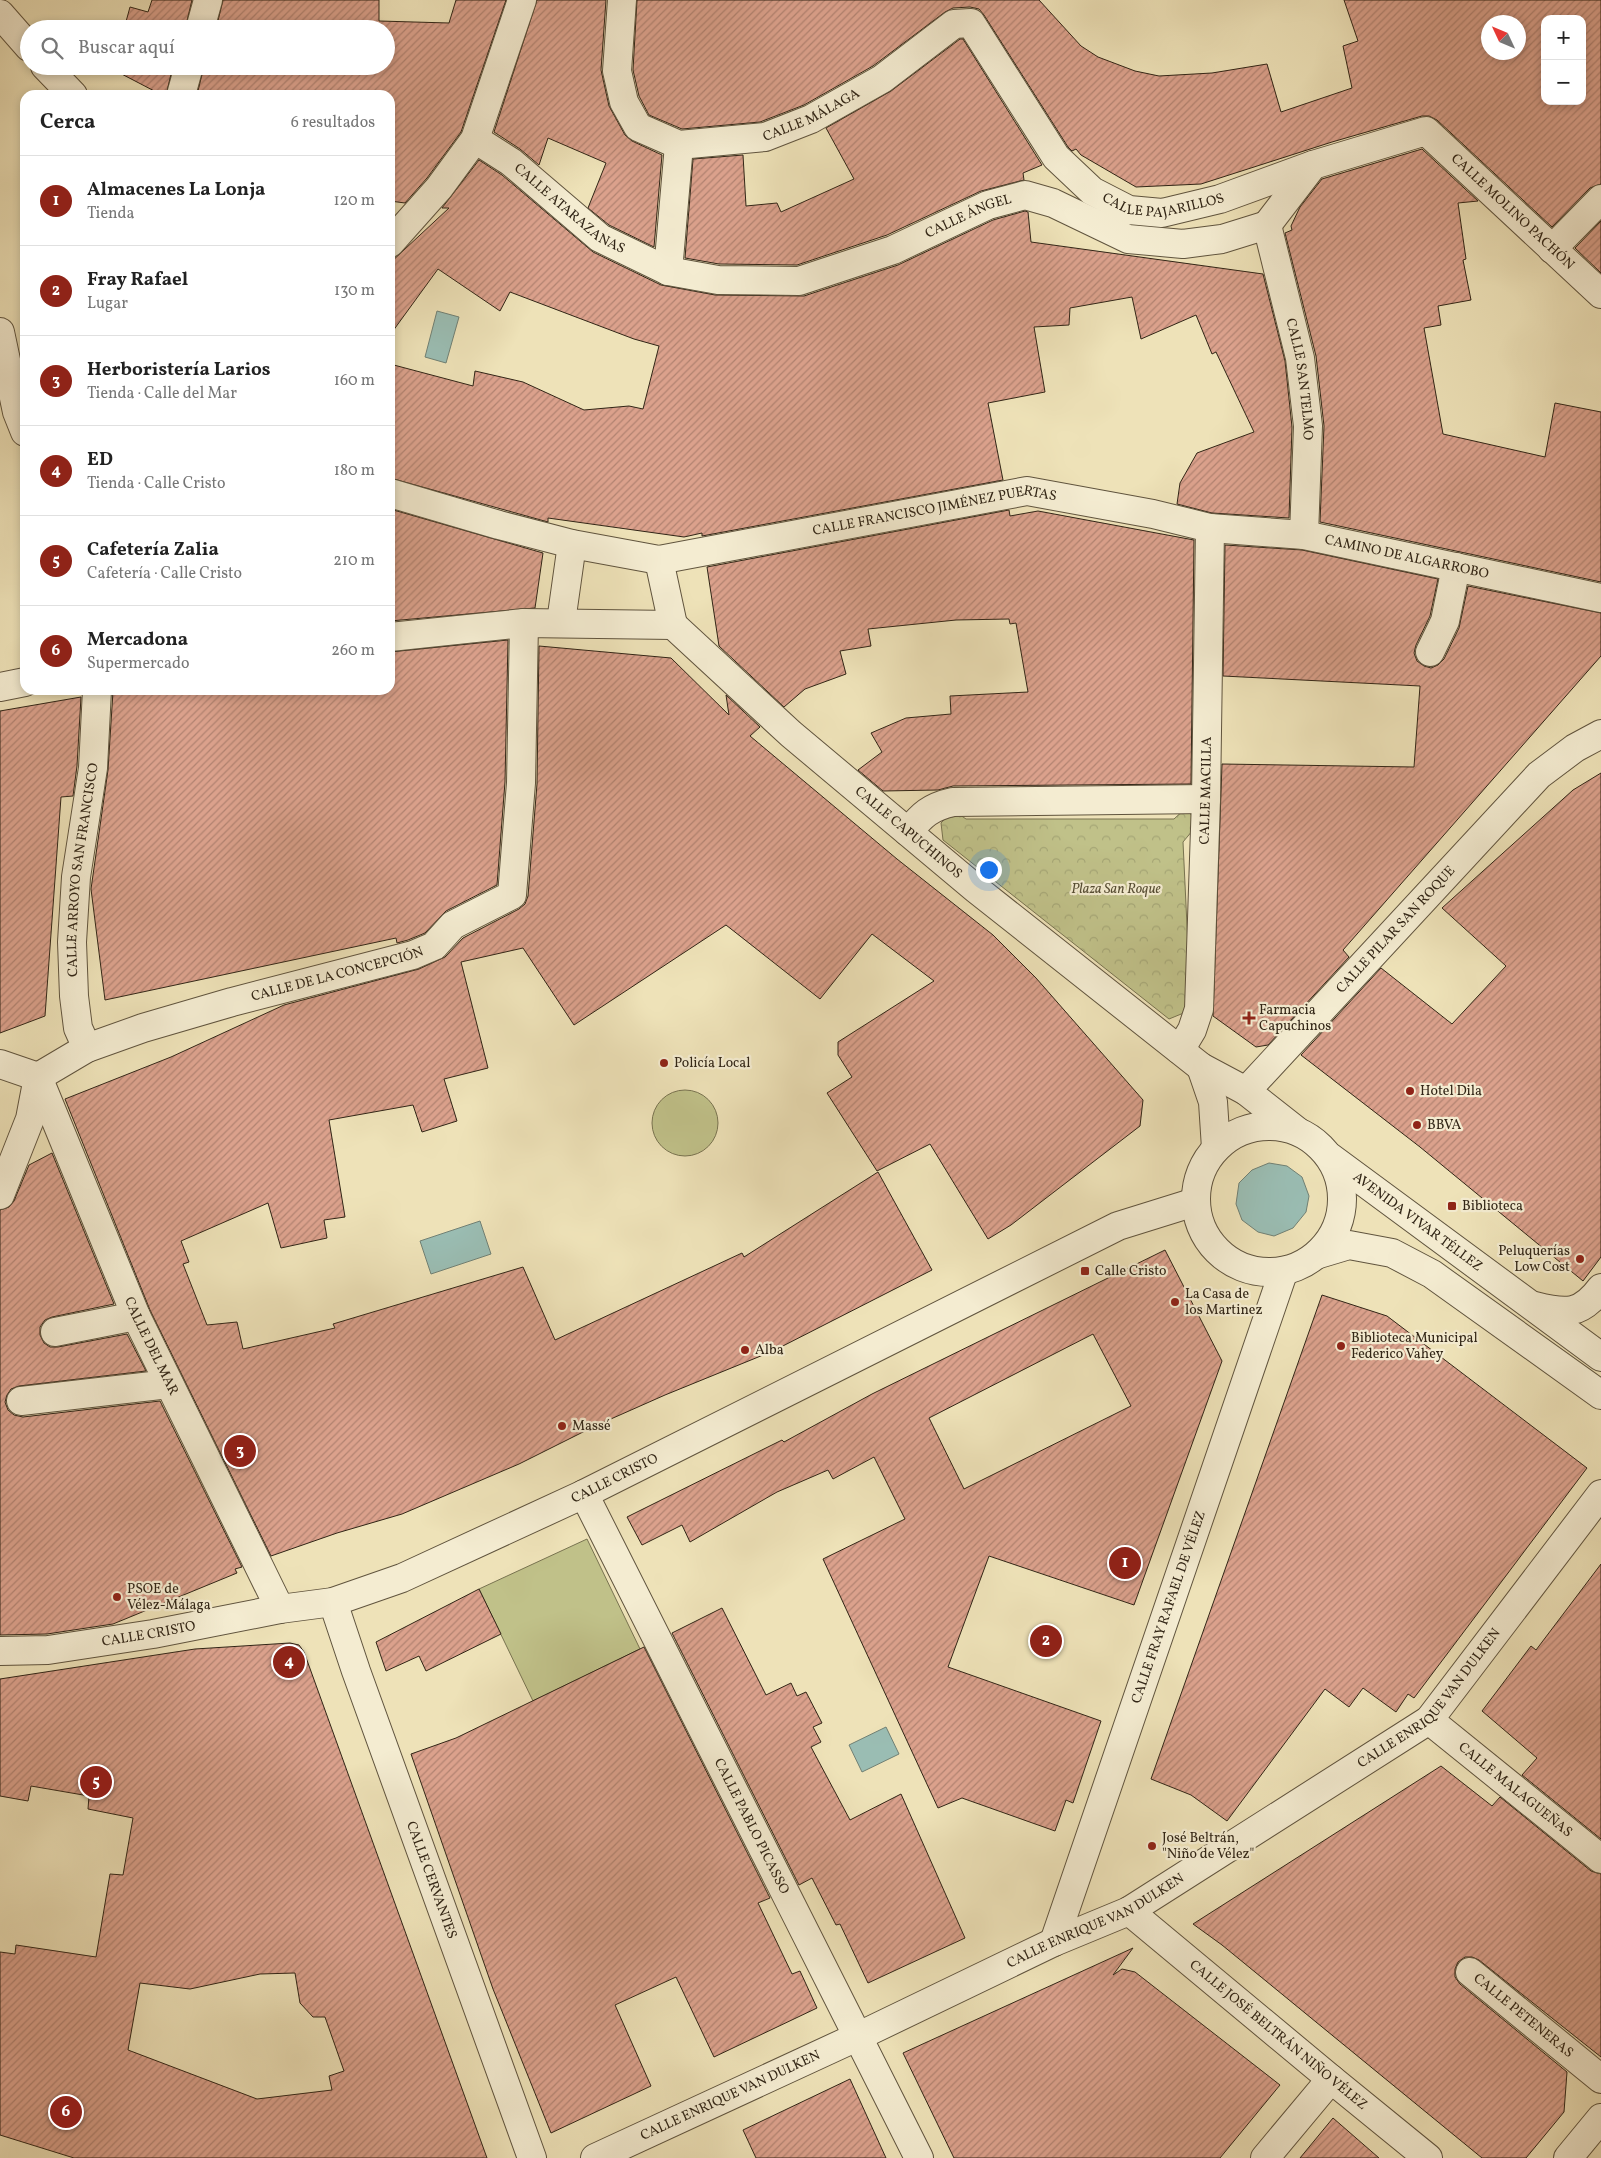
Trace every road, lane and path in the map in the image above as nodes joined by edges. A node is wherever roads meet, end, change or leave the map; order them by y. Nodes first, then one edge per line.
1 (208, 0) edge
2 (522, 0) edge
3 (622, 0) edge
4 (0, 14) edge
5 (202, 20) edge
6 (20, 37) edge
7 (54, 75) edge
8 (187, 75) edge
9 (68, 90) edge
10 (182, 90) edge
11 (1039, 130) joint
12 (1426, 131) joint
13 (475, 139) junction
14 (679, 145) junction
15 (1313, 165) junction
16 (1601, 199) edge
17 (1267, 226) junction
18 (395, 237) edge
19 (1552, 249) junction
20 (668, 271) junction
21 (1601, 294) edge
22 (0, 332) edge
23 (17, 413) edge
24 (395, 494) edge
25 (1210, 528) junction
26 (1304, 535) junction
27 (572, 544) junction
28 (659, 560) junction
29 (1456, 567) junction
30 (1601, 598) edge
31 (561, 622) junction
32 (524, 623) junction
33 (673, 625) junction
34 (395, 636) edge
35 (1430, 652) dead end
36 (20, 683) edge
37 (0, 687) edge
38 (97, 695) edge
39 (1601, 734) edge
40 (1206, 798) junction
41 (908, 832) junction
42 (87, 1048) junction
43 (1180, 1050) junction
44 (0, 1064) edge
45 (1201, 1067) junction
46 (38, 1077) junction
47 (1246, 1091) junction
48 (1296, 1131) junction
49 (1216, 1148) junction
50 (1330, 1157) junction
51 (0, 1195) edge
52 (1196, 1202) junction
53 (1319, 1254) junction
54 (1283, 1273) junction
55 (1601, 1288) edge
56 (1530, 1305) junction
57 (136, 1316) junction
58 (55, 1332) dead end
59 (1601, 1356) edge
60 (169, 1384) junction
61 (1601, 1395) edge
62 (21, 1401) dead end
63 (584, 1494) junction
64 (1601, 1494) edge
65 (333, 1602) junction
66 (280, 1609) junction
67 (0, 1651) edge
68 (1429, 1720) junction
69 (1601, 1859) edge
70 (1129, 1911) junction
71 (1054, 1942) junction
72 (1470, 1972) dead end
73 (859, 2036) junction
74 (1330, 2079) junction
75 (1601, 2079) edge
76 (1601, 2118) edge
77 (532, 2158) edge
78 (595, 2158) edge
79 (919, 2158) edge
80 (1265, 2158) edge
81 (1428, 2158) edge
82 (1568, 2158) edge

1 - 5 street
2 - 13 street
3 - 14 street, CALLE MÁLAGA
4 - 6 street
7 - 9 street
8 - 10 street
11 - 14 street, CALLE MÁLAGA
11 - 15 street, CALLE PAJARILLOS
12 - 15 street, CALLE PAJARILLOS
12 - 19 street, CALLE MOLINO PACHÓN
13 - 18 street
13 - 20 street, CALLE ATARAZANAS
14 - 20 street
15 - 17 street
16 - 19 street
17 - 20 street, CALLE ÁNGEL
17 - 26 street, CALLE SAN TELMO
19 - 21 street, CALLE MOLINO PACHÓN
22 - 23 street
24 - 27 street
25 - 26 street, CAMINO DE ALGARROBO
25 - 28 street, CALLE FRANCISCO JIMÉNEZ PUERTAS
25 - 40 street, CALLE MACILLA
26 - 29 street, CAMINO DE ALGARROBO
27 - 28 street
27 - 31 street
28 - 33 street
29 - 30 street, CAMINO DE ALGARROBO
29 - 35 street
31 - 32 street
31 - 33 street
32 - 34 street
32 - 42 street, CALLE DE LA CONCEPCIÓN
33 - 41 street, CALLE CAPUCHINOS
36 - 37 street
38 - 42 street, CALLE ARROYO SAN FRANCISCO
39 - 47 street, CALLE PILAR SAN ROQUE
40 - 41 street
40 - 43 street, CALLE MACILLA
41 - 43 street, CALLE CAPUCHINOS
42 - 46 street, CALLE DE LA CONCEPCIÓN
43 - 45 street, CALLE CAPUCHINOS
44 - 46 street
45 - 47 street, CALLE CAPUCHINOS
45 - 49 street
46 - 51 street
46 - 57 street, CALLE DEL MAR
47 - 48 street
48 - 49 street
48 - 50 street
49 - 52 street
50 - 53 street
50 - 56 street, AVENIDA VIVAR TÉLLEZ
52 - 54 street
52 - 63 street, CALLE CRISTO
53 - 54 street
53 - 61 street
54 - 71 street, CALLE FRAY RAFAEL DE VÉLEZ
55 - 56 street
56 - 59 street, AVENIDA VIVAR TÉLLEZ
57 - 58 street
57 - 60 street, CALLE DEL MAR
60 - 62 street
60 - 66 street, CALLE DEL MAR
63 - 65 street, CALLE CRISTO
63 - 73 street, CALLE PABLO PICASSO
64 - 68 street, CALLE ENRIQUE VAN DULKEN
65 - 66 street, CALLE CRISTO
65 - 77 street, CALLE CERVANTES
66 - 67 street, CALLE CRISTO
68 - 69 street, CALLE MALAGUEÑAS
68 - 70 street, CALLE ENRIQUE VAN DULKEN
70 - 71 street, CALLE ENRIQUE VAN DULKEN
70 - 74 street, CALLE JOSÉ BELTRÁN NIÑO VÉLEZ
71 - 73 street, CALLE ENRIQUE VAN DULKEN
72 - 75 street, CALLE PETENERAS
73 - 78 street, CALLE ENRIQUE VAN DULKEN
73 - 79 street, CALLE PABLO PICASSO
74 - 80 street
74 - 81 street, CALLE JOSÉ BELTRÁN NIÑO VÉLEZ
76 - 82 street

